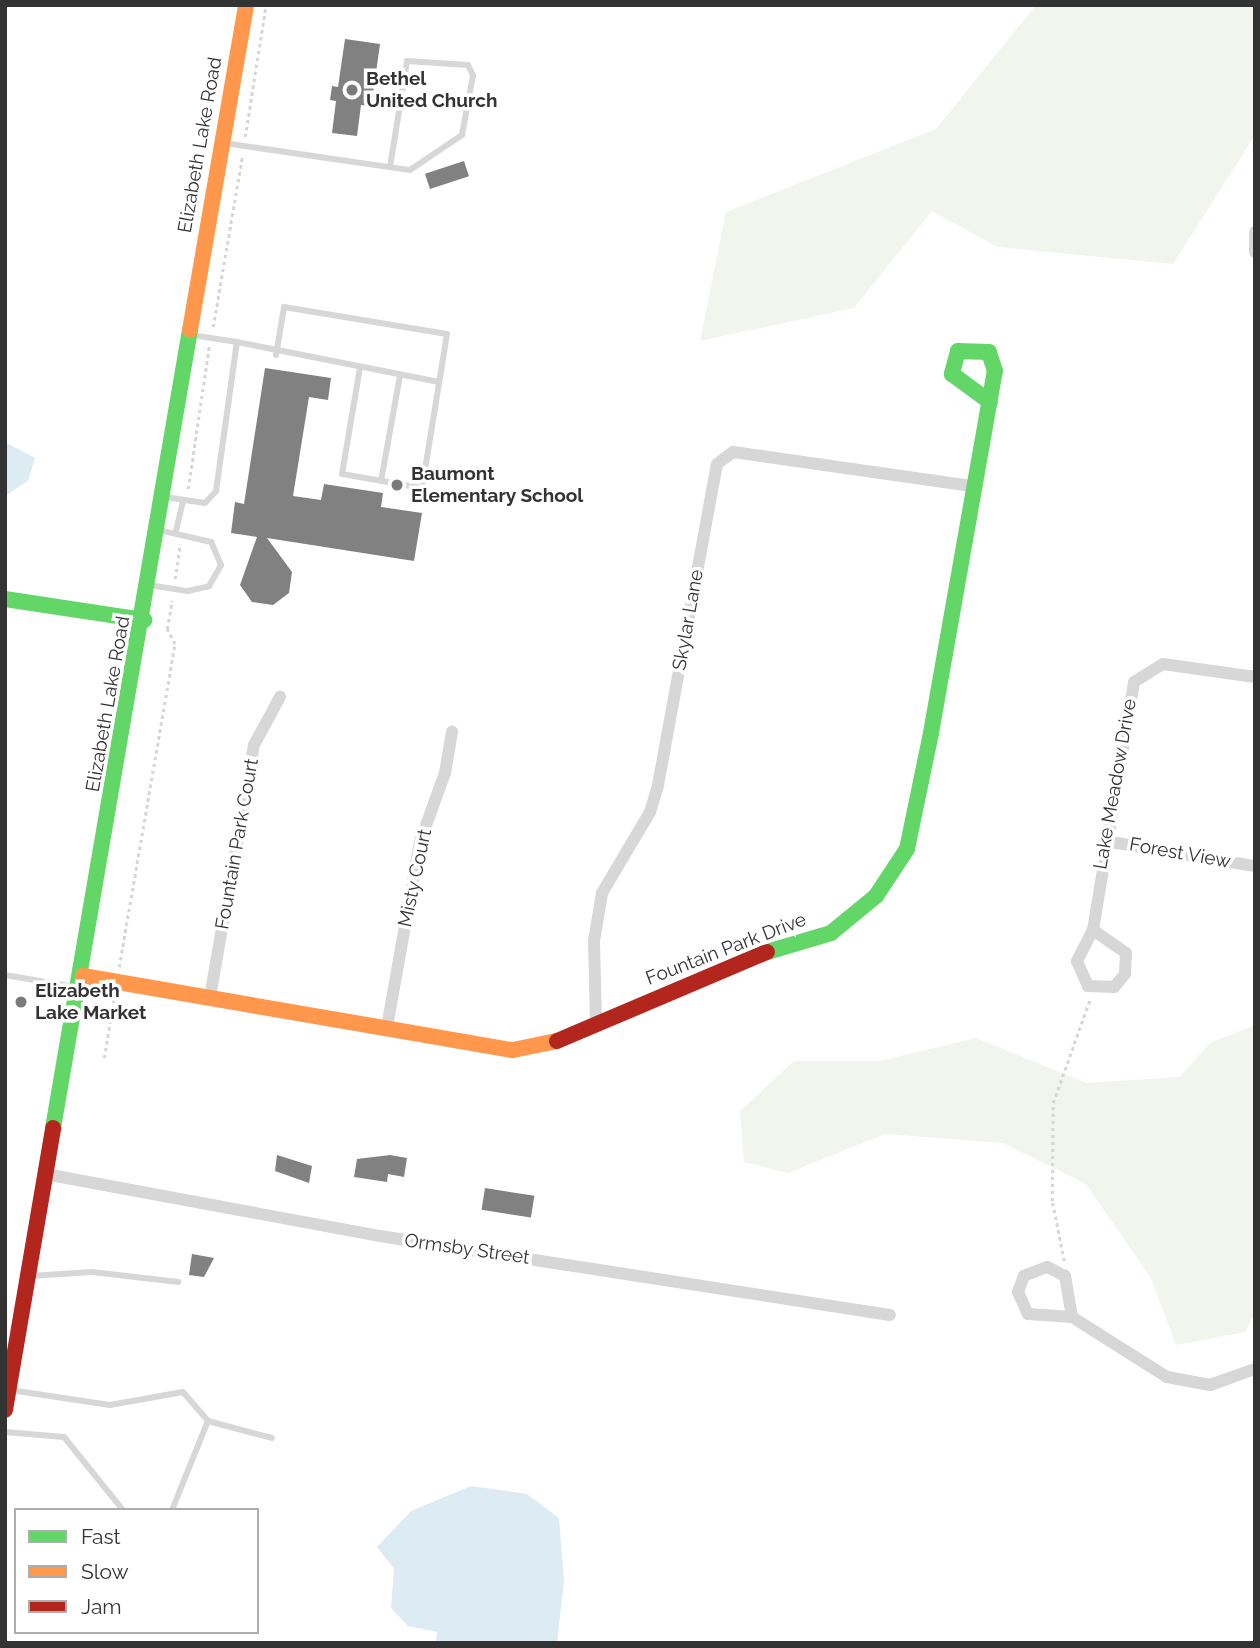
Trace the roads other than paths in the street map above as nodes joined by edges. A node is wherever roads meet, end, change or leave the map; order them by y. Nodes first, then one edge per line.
1 (246, 5) edge
2 (222, 142) junction
3 (390, 167) junction
4 (1255, 232) edge
5 (1255, 252) edge
6 (189, 335) junction
7 (237, 342) junction
8 (276, 355) junction
9 (360, 368) junction
10 (400, 375) junction
11 (439, 382) junction
12 (990, 402) dead end
13 (381, 481) junction
14 (972, 486) junction
15 (163, 497) junction
16 (185, 501) junction
17 (158, 530) junction
18 (179, 531) junction
19 (149, 585) junction
20 (5, 599) edge
21 (144, 620) junction
22 (1255, 677) edge
23 (280, 697) dead end
24 (452, 732) dead end
25 (1105, 841) junction
26 (1255, 866) edge
27 (1093, 930) junction
28 (5, 975) edge
29 (82, 982) junction
30 (210, 997) junction
31 (596, 1023) junction
32 (387, 1027) junction
33 (46, 1174) junction
34 (28, 1277) junction
35 (178, 1282) dead end
36 (890, 1315) dead end
37 (1072, 1317) junction
38 (10, 1352) edge
39 (1255, 1369) edge
40 (8, 1390) junction
41 (5, 1409) edge
42 (208, 1422) junction
43 (5, 1432) edge
44 (272, 1438) dead end
45 (120, 1508) edge
46 (173, 1508) edge

1 - 2 street, Elizabeth Lake Road
2 - 3 lane
2 - 6 street, Elizabeth Lake Road
3 - 3 lane
4 - 5 street
6 - 7 lane
6 - 15 street, Elizabeth Lake Road
7 - 8 lane
7 - 16 lane
8 - 9 lane
8 - 11 lane
9 - 10 lane
9 - 13 lane
10 - 11 lane
10 - 13 lane
11 - 13 lane
12 - 14 street, Fountain Park Drive
14 - 31 street, Fountain Park Drive
14 - 31 street, Skylar Lane
15 - 16 lane
15 - 17 street, Elizabeth Lake Road
16 - 18 lane
17 - 18 lane
17 - 19 street, Elizabeth Lake Road
18 - 19 lane
19 - 21 street, Elizabeth Lake Road
20 - 21 street
21 - 29 street, Elizabeth Lake Road
22 - 25 street, Lake Meadow Drive
23 - 30 street, Fountain Park Court
24 - 32 street, Misty Court
25 - 26 street, Forest View
25 - 27 street, Lake Meadow Drive
27 - 27 street, Lake Meadow Drive
28 - 29 lane
29 - 30 street, Fountain Park Drive
29 - 33 street, Elizabeth Lake Road
30 - 32 street, Fountain Park Drive
31 - 32 street, Fountain Park Drive
33 - 34 street, Elizabeth Lake Road
33 - 36 street, Ormsby Street
34 - 35 lane
34 - 38 street, Elizabeth Lake Road
37 - 37 street
37 - 39 street
38 - 40 street, Elizabeth Lake Road
40 - 41 street, Elizabeth Lake Road
40 - 42 lane
42 - 44 lane
42 - 46 lane
43 - 45 lane

